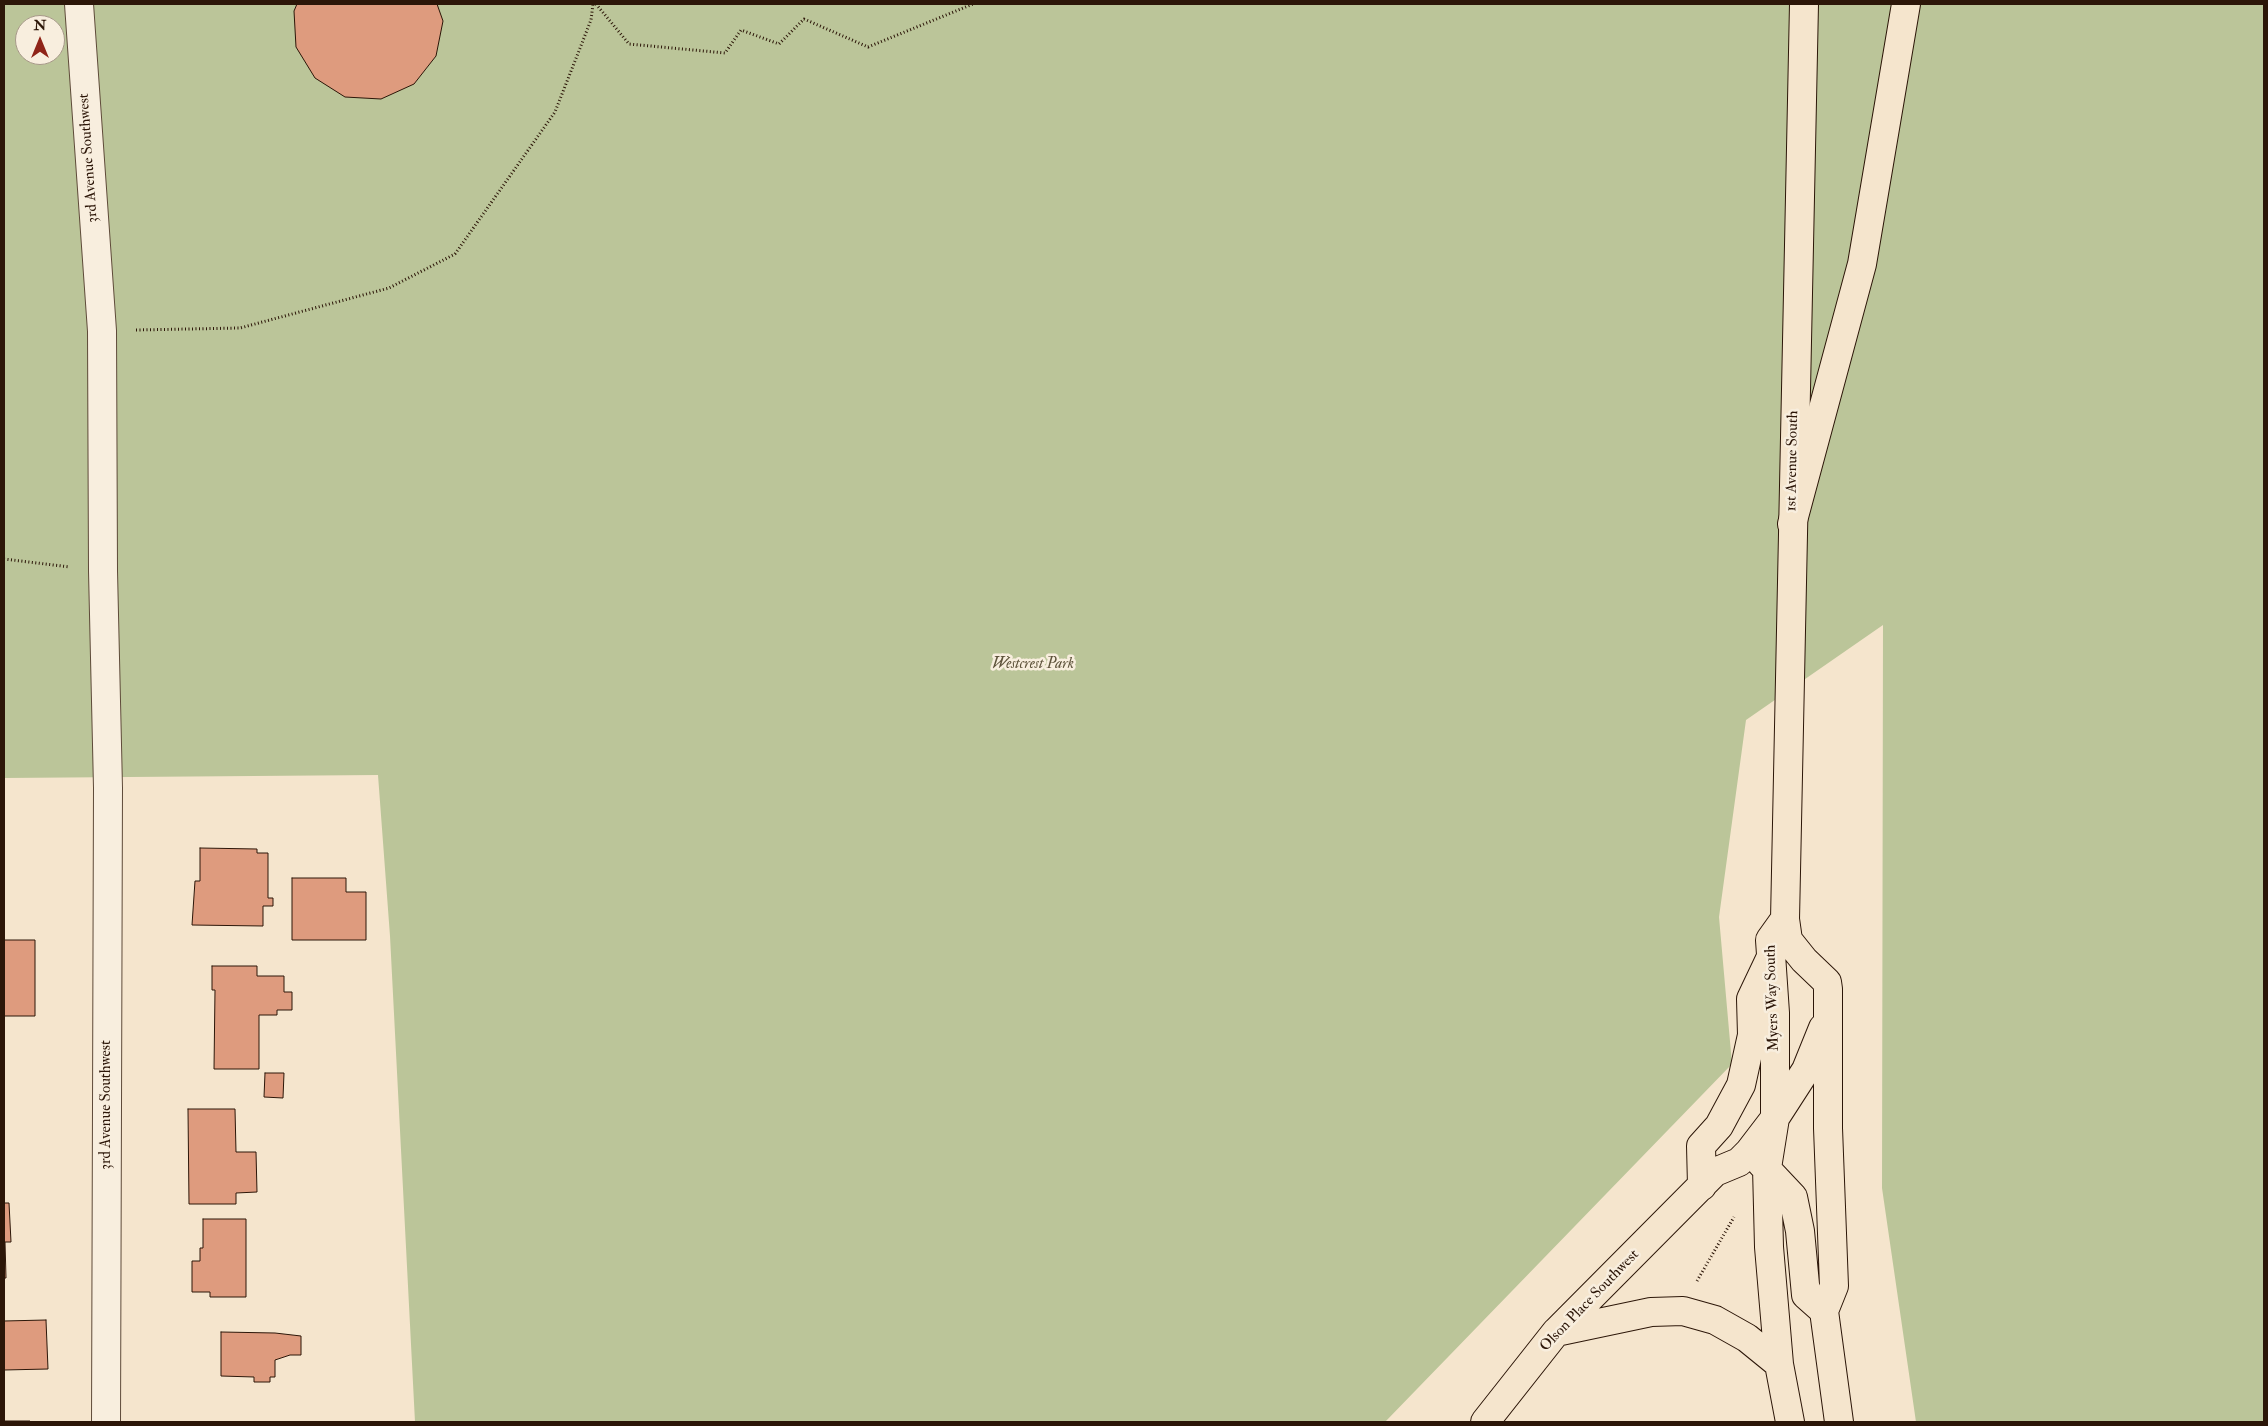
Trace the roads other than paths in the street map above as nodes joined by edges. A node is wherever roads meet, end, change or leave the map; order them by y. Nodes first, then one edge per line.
1 (79, 4) edge
2 (1804, 4) edge
3 (1906, 4) edge
4 (1792, 524) junction
5 (1785, 919) junction
6 (1770, 958) junction
7 (1828, 989) junction
8 (1775, 1118) junction
9 (1758, 1160) junction
10 (1702, 1186) junction
11 (1824, 1310) junction
12 (1556, 1332) junction
13 (1779, 1364) junction
14 (106, 1422) edge
15 (1485, 1422) edge
16 (1790, 1422) edge
17 (1839, 1422) edge

1 - 14 street, 3rd Avenue Southwest
2 - 4 main road, 1st Avenue South
3 - 4 main road
4 - 5 main road, 1st Avenue South
5 - 6 main road, Myers Way South
5 - 7 main road, Myers Way South
6 - 8 main road, Myers Way South
6 - 10 main road
7 - 8 main road
7 - 11 main road
8 - 9 main road, Myers Way South
9 - 10 main road, Olson Place Southwest
9 - 11 main road
9 - 13 main road, Myers Way South
10 - 12 main road, Olson Place Southwest
11 - 17 main road
12 - 13 main road
12 - 15 main road, Olson Place Southwest
13 - 16 main road, Myers Way South

